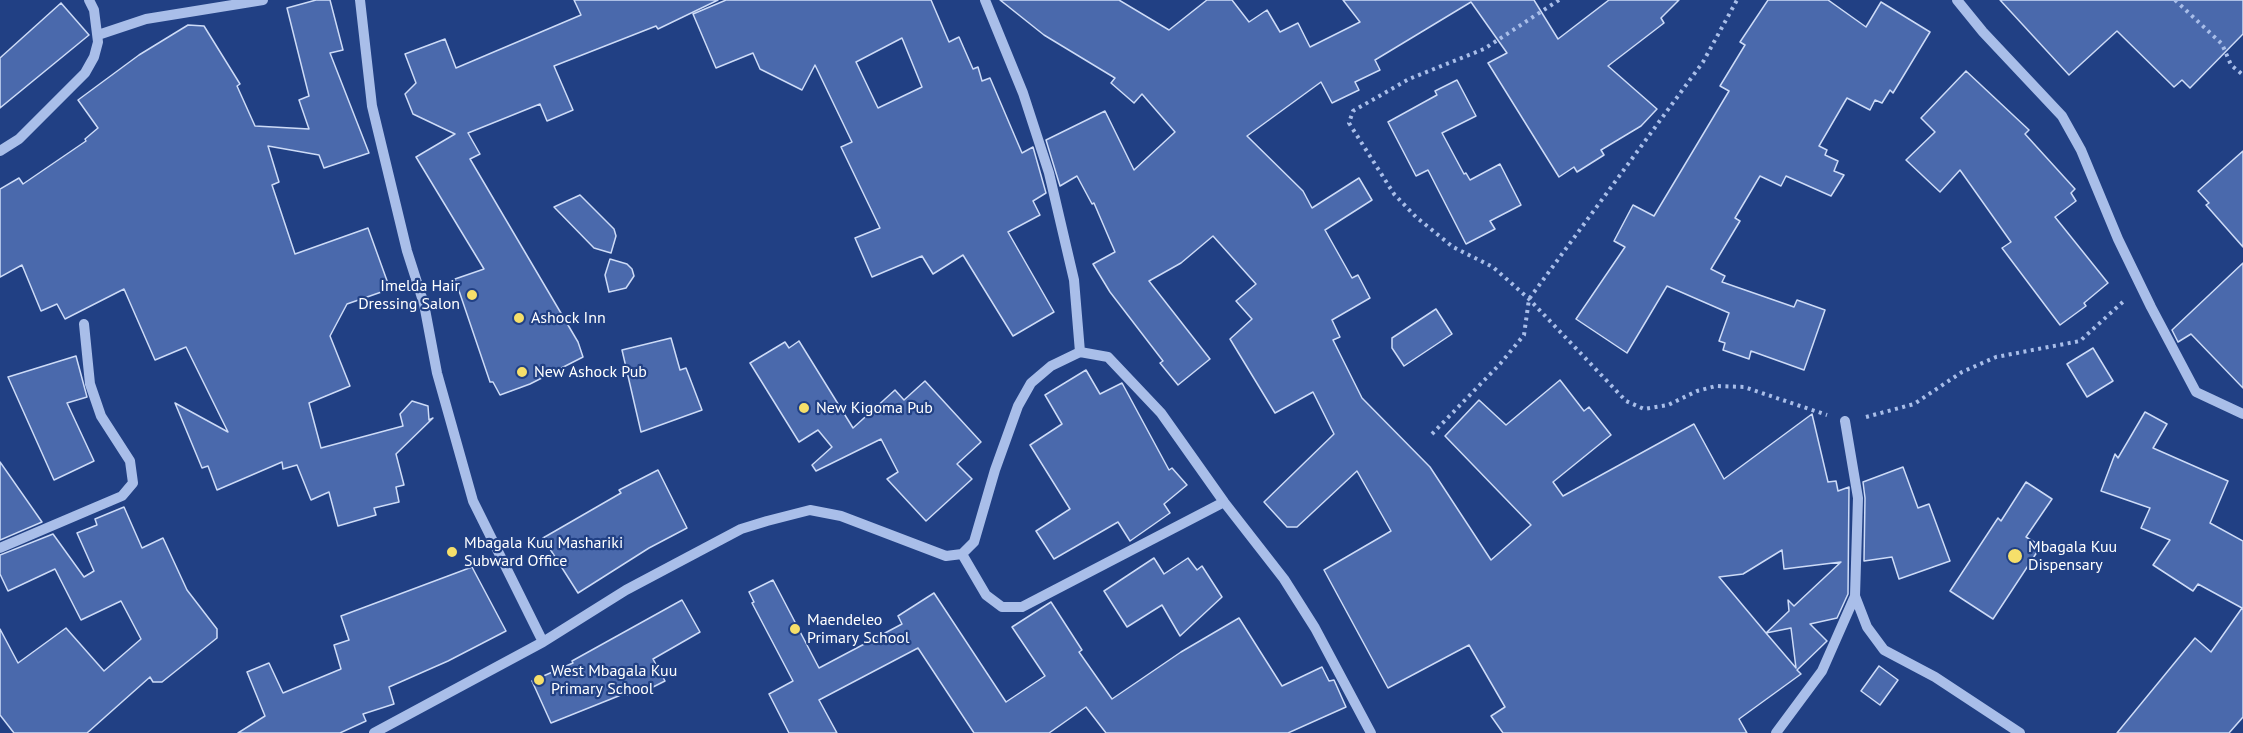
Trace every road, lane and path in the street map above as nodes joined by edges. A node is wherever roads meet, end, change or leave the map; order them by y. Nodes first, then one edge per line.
1 (89, 0) edge
2 (263, 0) edge
3 (360, 0) edge
4 (985, 0) edge
5 (1559, 0) edge
6 (1737, 0) edge
7 (1958, 0) edge
8 (2175, 0) edge
9 (98, 35) junction
10 (2243, 75) edge
11 (0, 151) edge
12 (2142, 284) junction
13 (1529, 298) junction
14 (84, 324) dead end
15 (1080, 352) junction
16 (2243, 414) edge
17 (1845, 422) junction
18 (1432, 434) dead end
19 (1224, 502) junction
20 (0, 548) edge
21 (962, 554) junction
22 (1855, 596) junction
23 (543, 642) junction
24 (374, 733) edge
25 (1371, 733) edge
26 (1776, 733) edge
27 (2020, 733) edge

1 - 9 street
2 - 9 street
3 - 23 street
4 - 15 street
5 - 13 path
6 - 13 path
7 - 12 street
8 - 10 path
9 - 11 street
12 - 16 street
12 - 17 path
13 - 17 path
13 - 18 path
14 - 20 street
15 - 19 street
15 - 21 street
17 - 22 street
19 - 21 street
19 - 25 street
21 - 23 street
22 - 26 street
22 - 27 street
23 - 24 street

